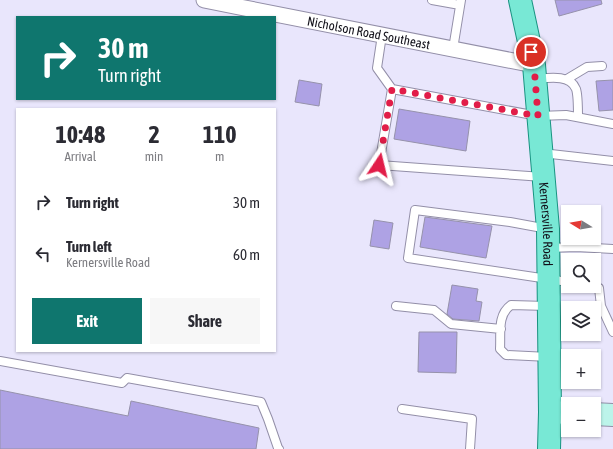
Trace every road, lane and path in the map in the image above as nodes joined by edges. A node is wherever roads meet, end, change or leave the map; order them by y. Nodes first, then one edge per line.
1 (204, 0) edge
2 (432, 0) edge
3 (520, 0) edge
4 (460, 3) edge
5 (382, 35) junction
6 (453, 49) junction
7 (602, 66) dead end
8 (535, 72) junction
9 (567, 79) junction
10 (392, 89) junction
11 (538, 116) junction
12 (578, 117) junction
13 (613, 124) edge
14 (542, 153) junction
15 (613, 161) edge
16 (544, 177) junction
17 (548, 238) junction
18 (613, 249) edge
19 (558, 280) edge
20 (600, 293) edge
21 (396, 306) dead end
22 (549, 306) junction
23 (501, 329) junction
24 (613, 332) edge
25 (549, 358) junction
26 (0, 361) edge
27 (402, 409) dead end
28 (559, 413) edge
29 (601, 414) edge
30 (613, 414) edge
31 (280, 449) edge
32 (470, 449) edge
33 (549, 449) edge

1 - 5 street, Nicholson Road Southeast
2 - 4 lane
3 - 8 main road, Kernersville Road
4 - 6 lane
5 - 6 street, Nicholson Road Southeast
5 - 10 lane
6 - 8 street, Nicholson Road Southeast
7 - 9 lane
8 - 9 lane
8 - 11 main road, Kernersville Road
9 - 12 lane
10 - 11 lane
10 - 16 lane
11 - 12 lane
11 - 14 main road, Kernersville Road
12 - 13 lane
14 - 15 lane
14 - 16 main road, Kernersville Road
16 - 17 main road, Kernersville Road
17 - 18 lane
17 - 19 main road, Kernersville Road
17 - 19 lane
19 - 22 main road, Kernersville Road
20 - 24 lane
21 - 23 lane
22 - 23 lane
22 - 25 main road, Kernersville Road
23 - 25 lane
25 - 28 main road, Kernersville Road
26 - 31 lane
27 - 32 lane
28 - 33 main road, Kernersville Road
29 - 30 main road

